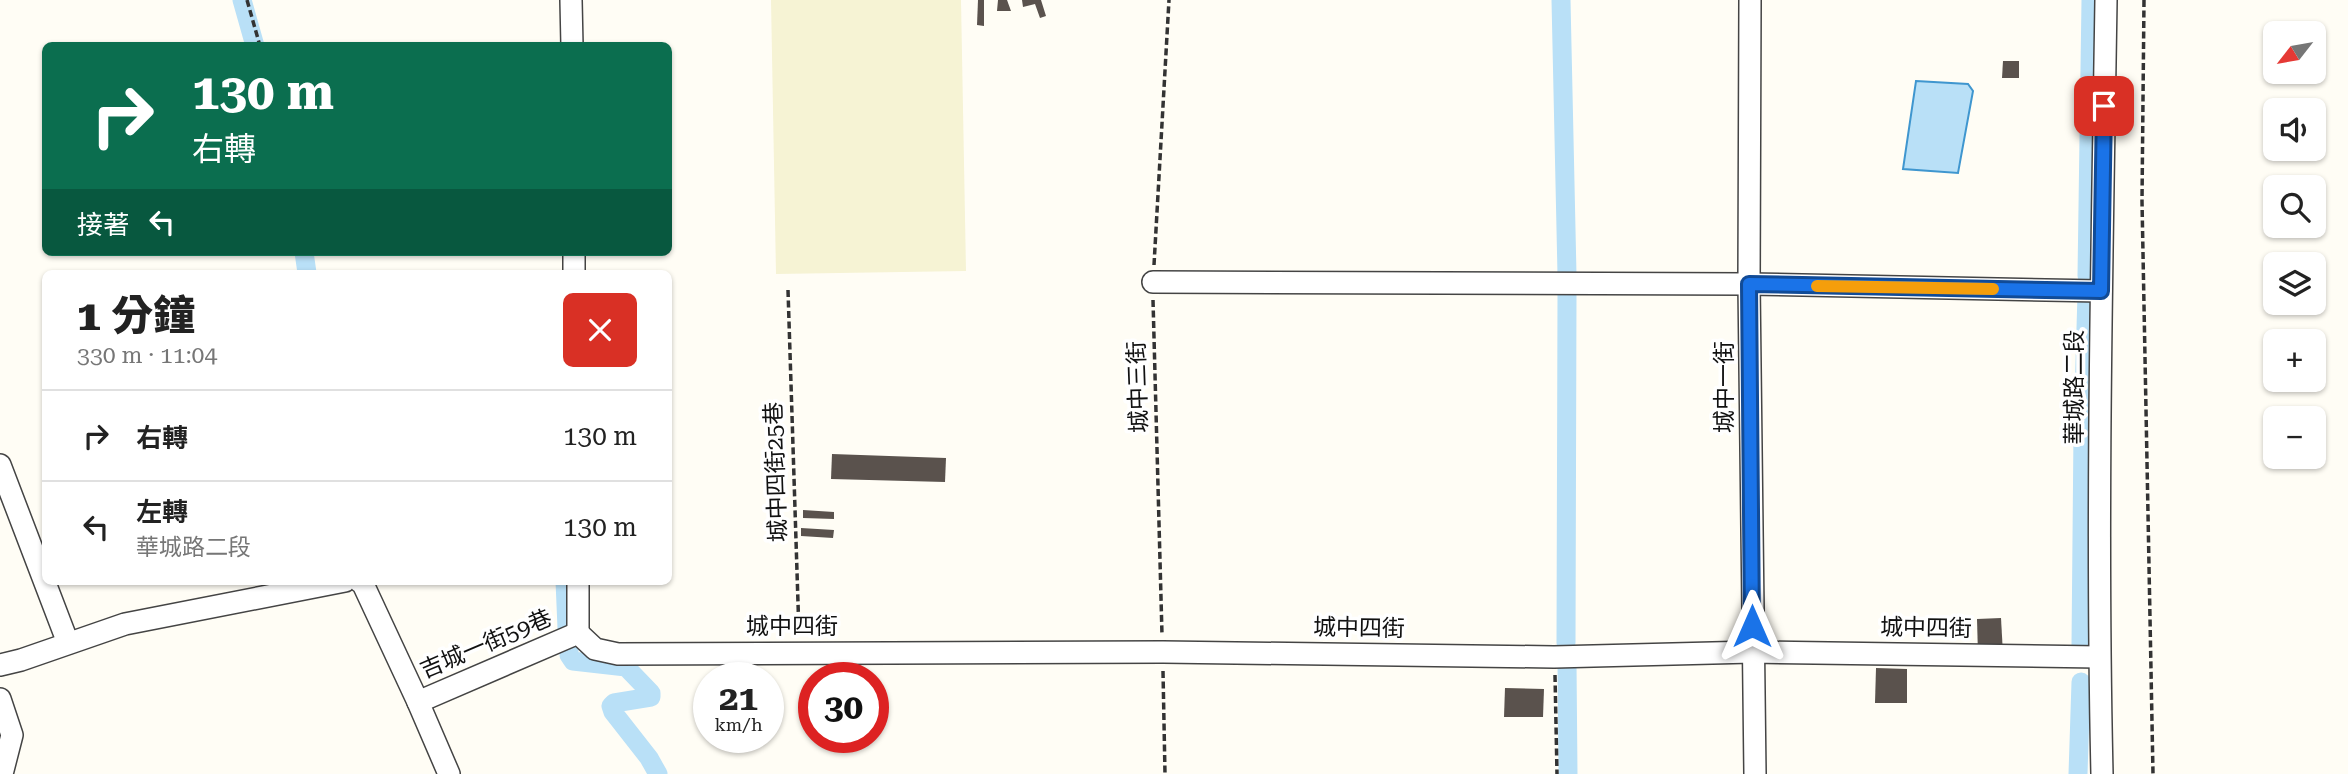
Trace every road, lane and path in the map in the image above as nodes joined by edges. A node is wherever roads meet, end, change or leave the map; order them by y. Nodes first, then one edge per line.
1 (247, 0) edge
2 (572, 0) edge
3 (1169, 0) edge
4 (1750, 0) edge
5 (2106, 0) edge
6 (2144, 0) edge
7 (259, 42) edge
8 (572, 42) edge
9 (1153, 282) junction
10 (1749, 284) junction
11 (788, 290) dead end
12 (2101, 291) junction
13 (0, 465) edge
14 (42, 575) edge
15 (46, 585) edge
16 (325, 585) edge
17 (363, 585) edge
18 (578, 585) edge
19 (578, 633) junction
20 (68, 643) junction
21 (800, 652) junction
22 (1163, 652) junction
23 (1752, 652) junction
24 (618, 654) joint
25 (1554, 657) junction
26 (2099, 657) junction
27 (0, 665) edge
28 (0, 699) edge
29 (418, 702) junction
30 (2, 774) edge
31 (449, 774) edge
32 (1165, 774) edge
33 (1557, 774) edge
34 (1755, 774) edge
35 (2102, 774) edge
36 (2153, 774) edge

1 - 7 path
2 - 8 street
3 - 9 path, 城中三街
4 - 10 street, 城中一街
5 - 12 street, 華城路二段
6 - 36 path
9 - 10 street
9 - 22 path, 城中三街
10 - 12 street
10 - 23 street, 城中一街
11 - 21 path, 城中四街25巷
12 - 26 street, 華城路二段
13 - 14 street
15 - 20 street
16 - 20 street
17 - 29 street, 吉城一街59巷
18 - 19 street
19 - 24 street, 吉城一街59巷
19 - 29 street, 吉城一街59巷
20 - 27 street
21 - 22 street, 城中四街
21 - 24 street, 城中四街
22 - 25 street, 城中四街
22 - 32 path, 城中三街
23 - 25 street, 城中四街
23 - 26 street, 城中四街
23 - 34 street, 城中一街
25 - 33 path
26 - 35 street, 華城路二段
28 - 30 street
29 - 31 street

